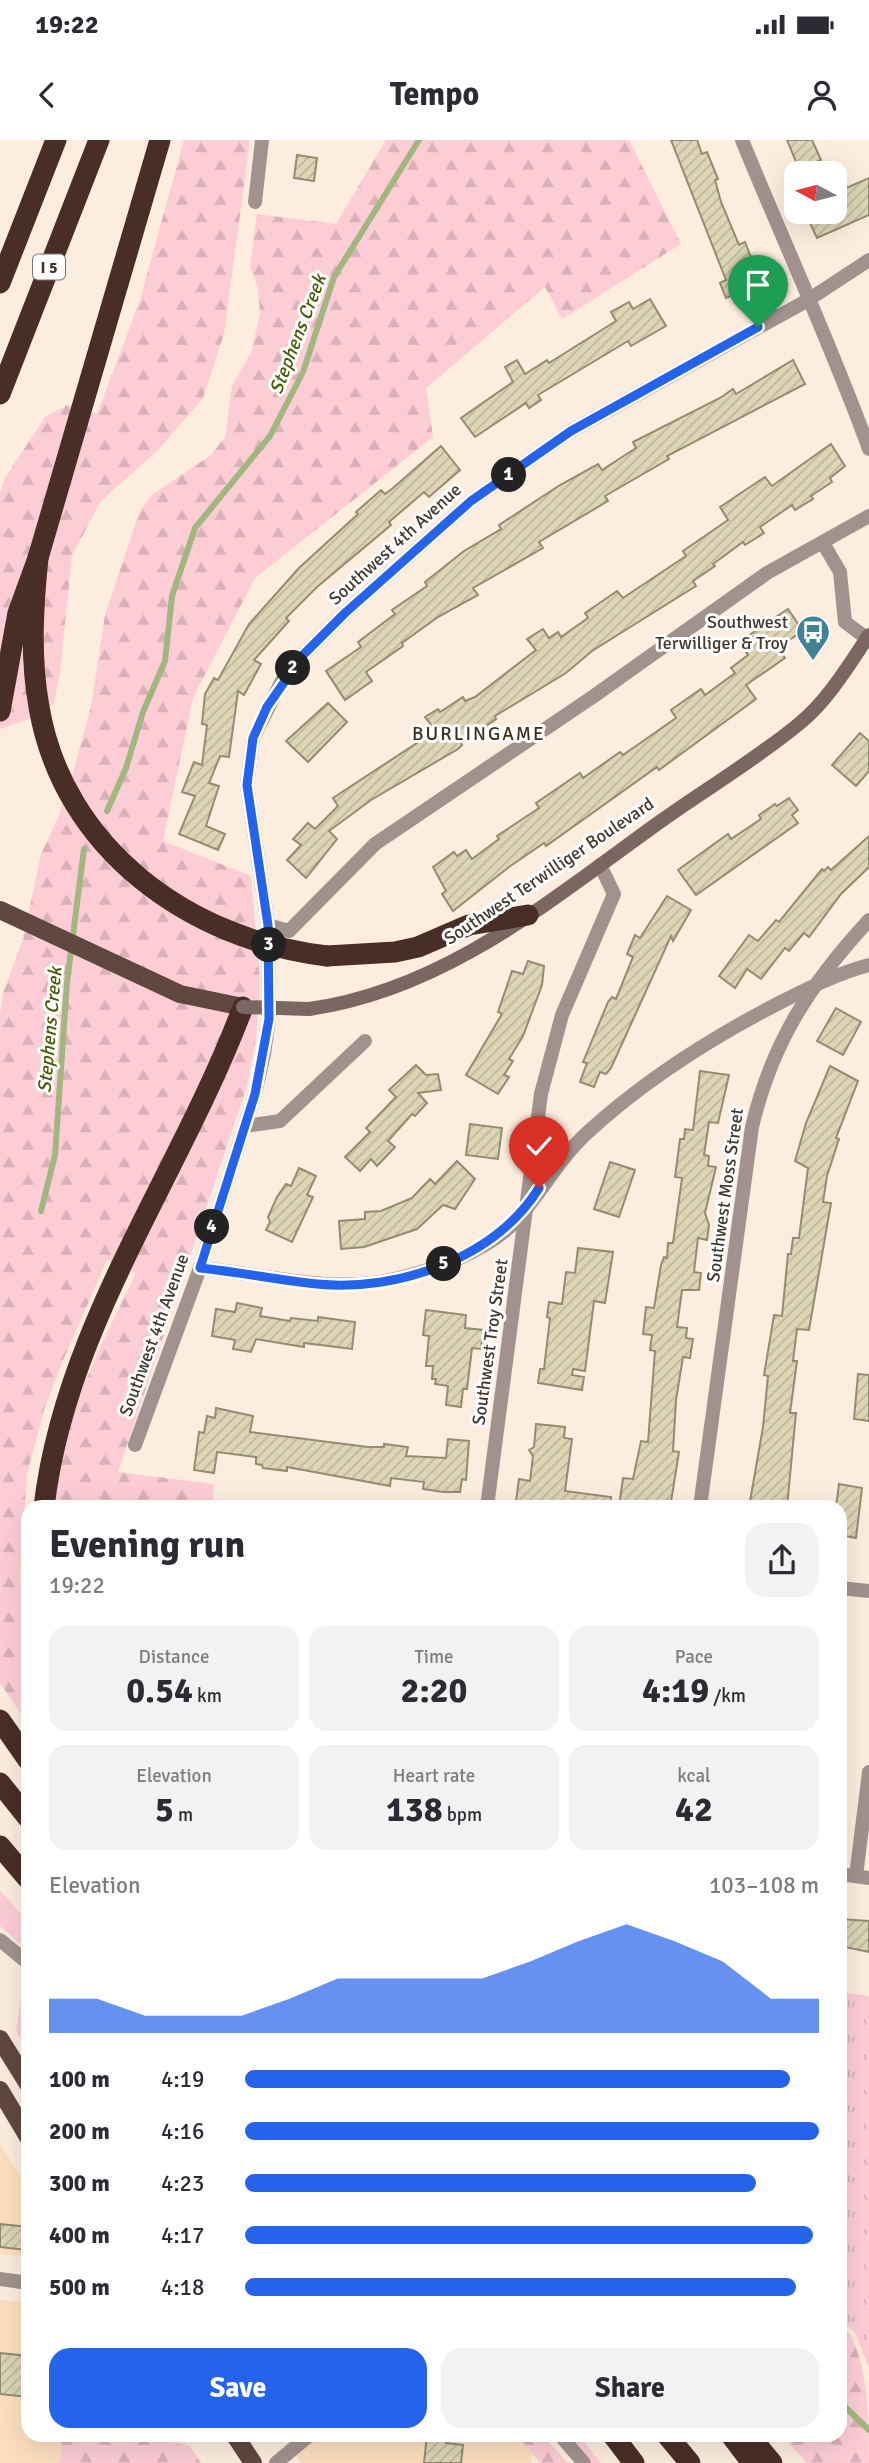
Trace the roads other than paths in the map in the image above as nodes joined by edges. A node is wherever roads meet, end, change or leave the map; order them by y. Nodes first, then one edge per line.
1 (56, 140) edge
2 (99, 140) edge
3 (160, 140) edge
4 (262, 140) edge
5 (742, 140) edge
6 (255, 202) dead end
7 (869, 260) edge
8 (0, 283) edge
9 (808, 300) junction
10 (0, 394) edge
11 (869, 449) edge
12 (869, 516) edge
13 (823, 543) junction
14 (38, 558) junction
15 (868, 638) edge
16 (0, 712) edge
17 (600, 865) junction
18 (0, 910) edge
19 (528, 915) junction
20 (869, 920) edge
21 (268, 925) junction
22 (869, 965) edge
23 (813, 987) junction
24 (243, 1007) junction
25 (365, 1041) dead end
26 (245, 1126) junction
27 (527, 1208) junction
28 (200, 1268) junction
29 (135, 1445) dead end
30 (45, 1500) edge
31 (488, 1500) edge
32 (701, 1500) edge
33 (847, 1589) edge
34 (869, 1591) edge
35 (0, 1720) edge
36 (21, 1750) edge
37 (869, 1772) edge
38 (0, 1783) edge
39 (21, 1809) edge
40 (0, 1846) edge
41 (21, 1871) edge
42 (862, 1877) edge
43 (0, 1940) edge
44 (21, 1958) edge
45 (0, 2039) edge
46 (21, 2073) edge
47 (0, 2091) edge
48 (21, 2126) edge
49 (0, 2279) edge
50 (21, 2282) edge
51 (239, 2442) edge
52 (304, 2442) edge
53 (566, 2442) edge
54 (618, 2442) edge
55 (673, 2442) edge
56 (736, 2442) edge
57 (755, 2442) edge
58 (253, 2463) edge
59 (276, 2463) edge
60 (584, 2463) edge
61 (634, 2463) edge
62 (690, 2463) edge
63 (752, 2463) edge
64 (772, 2463) edge

1 - 8 highway, I 5
2 - 10 highway, I 5
3 - 14 highway
4 - 6 street
5 - 9 street
7 - 9 street, Southwest 4th Avenue
9 - 11 street
9 - 21 street, Southwest 4th Avenue
12 - 13 street
13 - 15 street
13 - 21 street
14 - 16 highway, bridge
14 - 19 highway, bridge
15 - 17 main road, Southwest Terwilliger Boulevard
17 - 19 main road, Southwest Terwilliger Boulevard
17 - 27 street, Southwest Troy Street
18 - 24 main road, Southwest Terwilliger Boulevard
19 - 24 main road, Southwest Terwilliger Boulevard, bridge
20 - 23 street, Southwest Moss Street
21 - 26 street, Southwest 4th Avenue
22 - 23 street
23 - 27 street
23 - 32 street, Southwest Moss Street
24 - 30 highway
25 - 26 street
26 - 28 street, Southwest 4th Avenue
27 - 28 street
27 - 31 street, Southwest Troy Street
28 - 29 street, Southwest 4th Avenue
33 - 34 street
35 - 36 highway
37 - 42 street
38 - 39 highway
40 - 41 highway
43 - 44 street
45 - 46 main road
47 - 48 main road
49 - 50 street
51 - 58 main road
52 - 59 street
53 - 60 street
54 - 61 highway
55 - 62 highway
56 - 63 highway
57 - 64 highway

